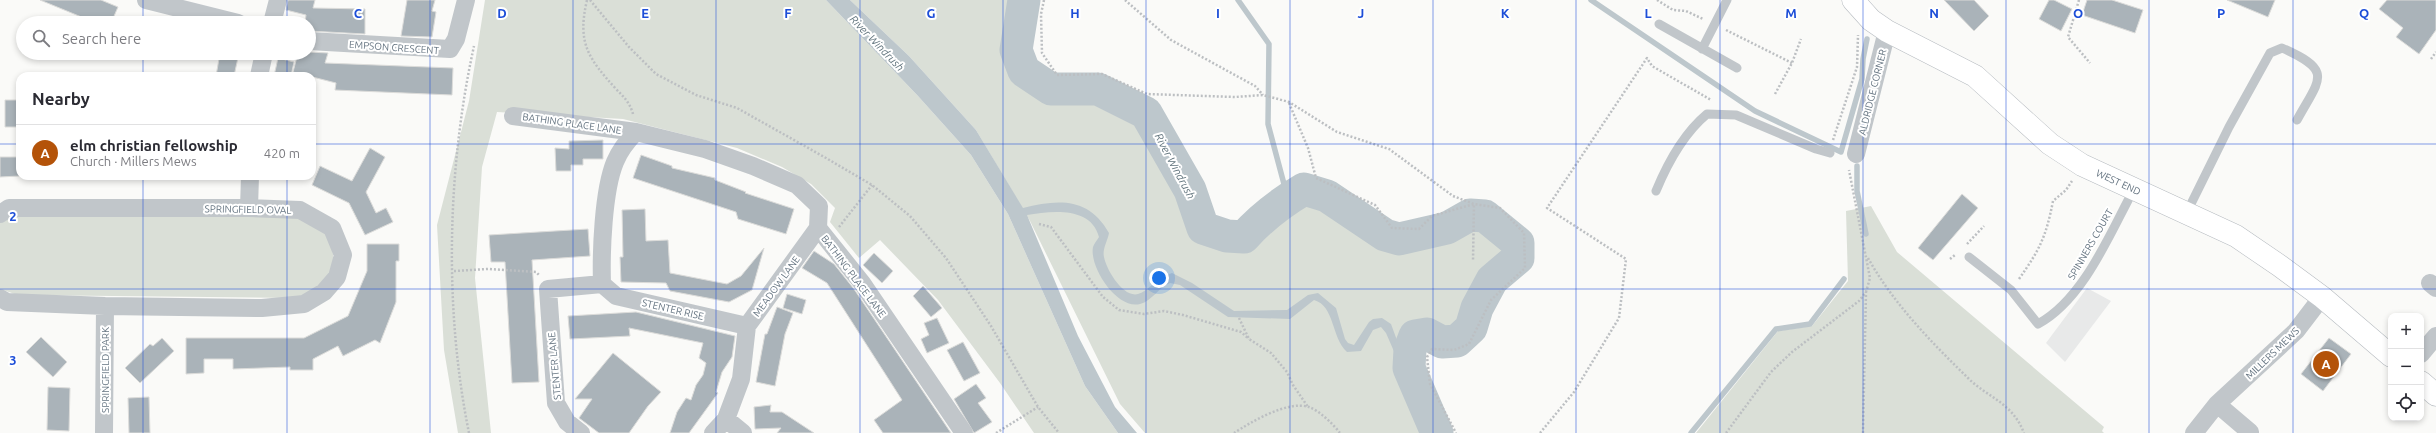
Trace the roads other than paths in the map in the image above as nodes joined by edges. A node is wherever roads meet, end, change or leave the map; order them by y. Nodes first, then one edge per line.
1 (146, 0) edge
2 (278, 0) edge
3 (466, 0) edge
4 (1727, 0) edge
5 (1853, 0) edge
6 (210, 16) edge
7 (274, 16) edge
8 (1659, 24) dead end
9 (1887, 31) junction
10 (316, 41) edge
11 (1702, 49) junction
12 (262, 60) edge
13 (1737, 68) dead end
14 (260, 72) edge
15 (513, 116) dead end
16 (2297, 120) dead end
17 (636, 132) junction
18 (1830, 153) dead end
19 (1851, 159) road end
20 (250, 180) edge
21 (2134, 189) junction
22 (1656, 191) dead end
23 (249, 208) junction
24 (2187, 212) junction
25 (0, 214) edge
26 (823, 234) junction
27 (1969, 257) road end
28 (602, 284) junction
29 (2322, 297) junction
30 (0, 298) edge
31 (105, 306) junction
32 (747, 326) junction
33 (2436, 336) edge
34 (2424, 350) edge
35 (2388, 353) edge
36 (2424, 385) edge
37 (2436, 395) edge
38 (2217, 404) junction
39 (726, 418) junction
40 (2250, 432) edge
41 (104, 433) edge
42 (582, 433) edge
43 (713, 433) edge
44 (743, 433) edge
45 (964, 433) edge
46 (2194, 433) edge

1 - 6 street
2 - 7 street
3 - 10 street, EMPSON CRESCENT
4 - 11 lane
5 - 9 main road, WEST END
8 - 11 lane
9 - 19 street, ALDRIDGE CORNER
9 - 21 main road, WEST END
11 - 13 lane
12 - 14 street
15 - 17 street, BATHING PLACE LANE
16 - 24 lane
17 - 26 street, BATHING PLACE LANE
17 - 28 street
18 - 22 lane
20 - 23 street
21 - 24 main road, WEST END
21 - 27 lane, SPINNERS COURT
23 - 25 street, SPRINGFIELD OVAL
23 - 31 street, SPRINGFIELD OVAL
24 - 29 main road, WEST END
26 - 32 street, MEADOW LANE
26 - 45 street, BATHING PLACE LANE
28 - 32 street, STENTER RISE
28 - 42 street, STENTER LANE
29 - 35 main road, WEST END
29 - 38 street, MILLERS MEWS
30 - 31 street, SPRINGFIELD OVAL
31 - 41 street, SPRINGFIELD PARK
32 - 39 street, MEADOW LANE
33 - 34 street
36 - 37 main road
38 - 40 street
38 - 46 street, MILLERS MEWS
39 - 43 street
39 - 44 street

